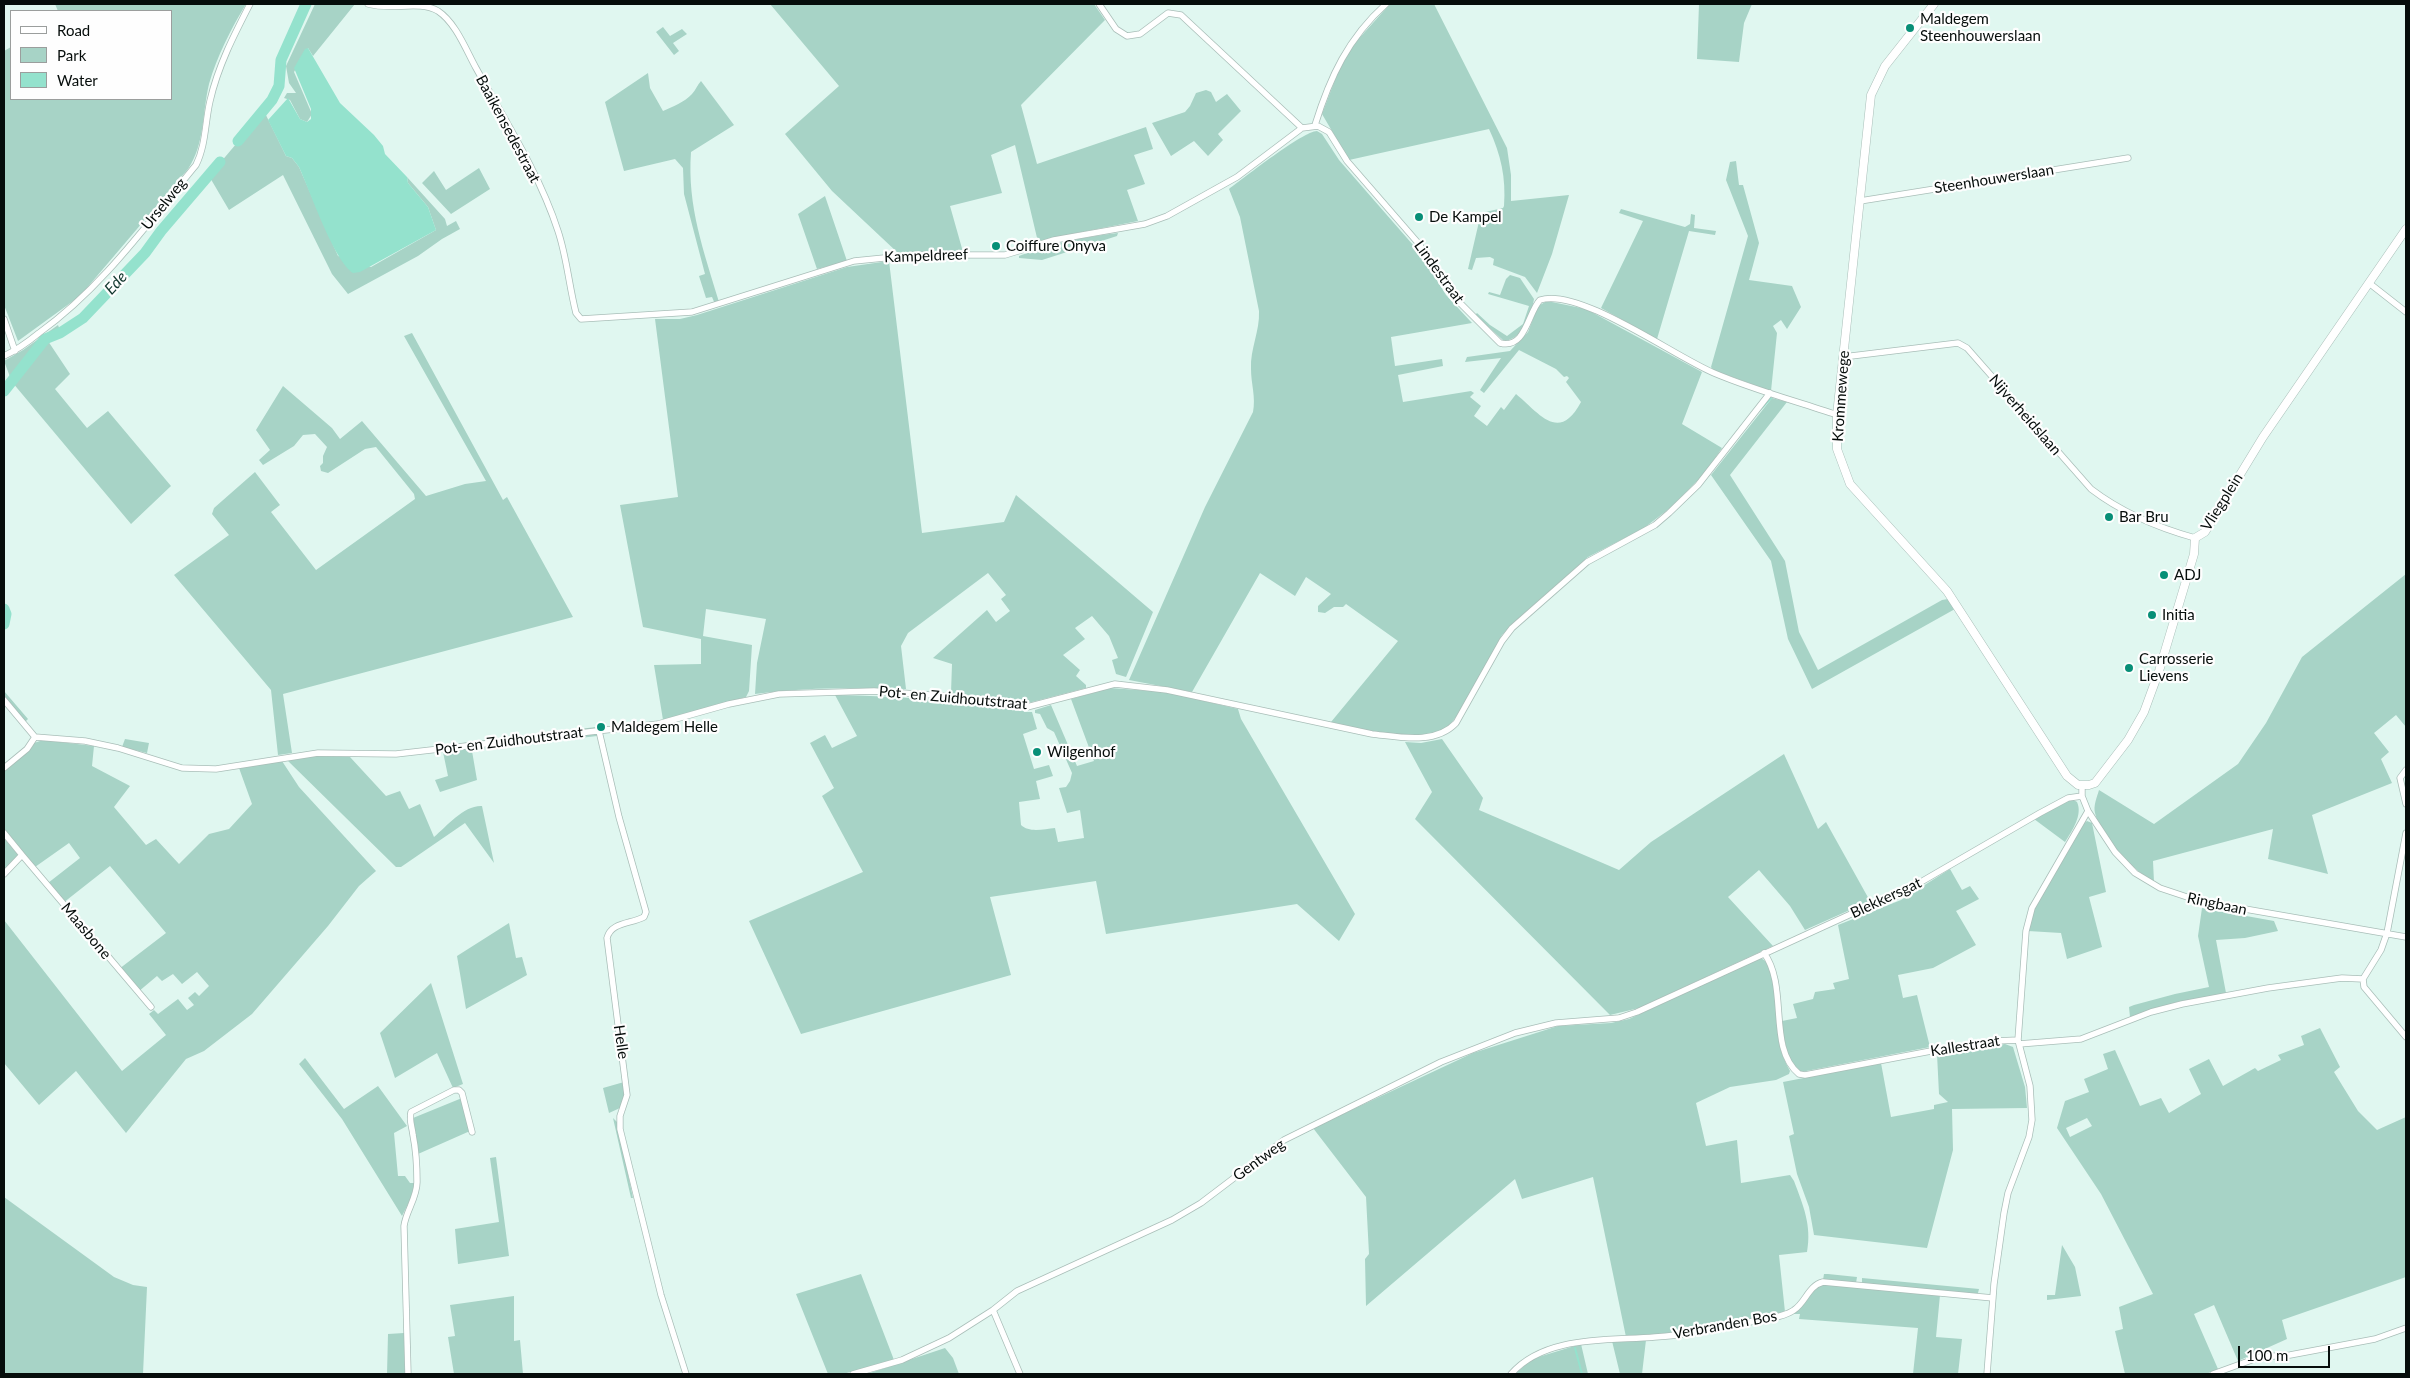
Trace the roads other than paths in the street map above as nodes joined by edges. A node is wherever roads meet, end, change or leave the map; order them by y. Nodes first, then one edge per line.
1 (250, 4) edge
2 (368, 4) edge
3 (1099, 4) edge
4 (1386, 4) edge
5 (1934, 4) edge
6 (1315, 125) junction
7 (1302, 128) junction
8 (2128, 158) dead end
9 (1860, 201) junction
10 (2406, 229) edge
11 (2369, 283) junction
12 (2406, 312) edge
13 (4, 319) edge
14 (586, 320) joint
15 (15, 351) junction
16 (4, 356) edge
17 (1844, 357) junction
18 (1770, 393) junction
19 (1837, 415) junction
20 (2195, 538) junction
21 (4, 700) edge
22 (599, 731) junction
23 (35, 737) junction
24 (4, 768) edge
25 (2406, 770) edge
26 (2082, 786) junction
27 (2082, 796) junction
28 (2406, 804) edge
29 (2088, 811) junction
30 (4, 833) edge
31 (2406, 833) edge
32 (22, 855) junction
33 (4, 874) edge
34 (2387, 933) junction
35 (2406, 937) edge
36 (1764, 953) junction
37 (2363, 979) junction
38 (1683, 990) joint
39 (150, 1007) dead end
40 (2406, 1038) edge
41 (2018, 1042) junction
42 (472, 1132) dead end
43 (1993, 1298) junction
44 (993, 1310) junction
45 (2406, 1328) edge
46 (408, 1374) edge
47 (686, 1374) edge
48 (853, 1374) edge
49 (1020, 1374) edge
50 (1511, 1374) edge
51 (1987, 1374) edge
52 (2213, 1374) edge

1 - 15 street, Urselweg
2 - 14 street, Baaikensedestraat
3 - 7 street
4 - 6 street
5 - 9 street, Krommewege
6 - 7 street
6 - 18 street, Lindestraat
7 - 14 street, Kampeldreef
8 - 9 street, Steenhouwerslaan
9 - 17 street, Krommewege
10 - 11 street, Vliegplein
11 - 12 street
11 - 20 street, Vliegplein
13 - 15 street
15 - 16 street, Urselweg
17 - 19 street, Krommewege
17 - 20 street, Nijverheidslaan
18 - 19 street, Lindestraat
18 - 22 street, Pot- en Zuidhoutstraat
19 - 26 street, Krommewege
20 - 26 street, Vliegplein
21 - 23 street
22 - 23 street, Pot- en Zuidhoutstraat
22 - 47 street, Helle
23 - 24 street
25 - 28 street
26 - 27 street, Ringbaan
27 - 29 street, Ringbaan
27 - 36 street, Blekkersgat
29 - 34 street, Ringbaan
29 - 41 street, Kallestraat
30 - 32 street, Maasbone
31 - 34 street
32 - 33 street
32 - 39 street, Maasbone
34 - 35 street, Ringbaan
34 - 37 street
36 - 38 street, Blekkersgat
36 - 41 street, Kallestraat
37 - 40 street
37 - 41 street, Kallestraat
38 - 44 street, Gentweg
41 - 43 street
42 - 46 street
43 - 50 street, Verbranden Bos
43 - 51 street
44 - 48 street, Gentweg
44 - 49 street
45 - 52 street

